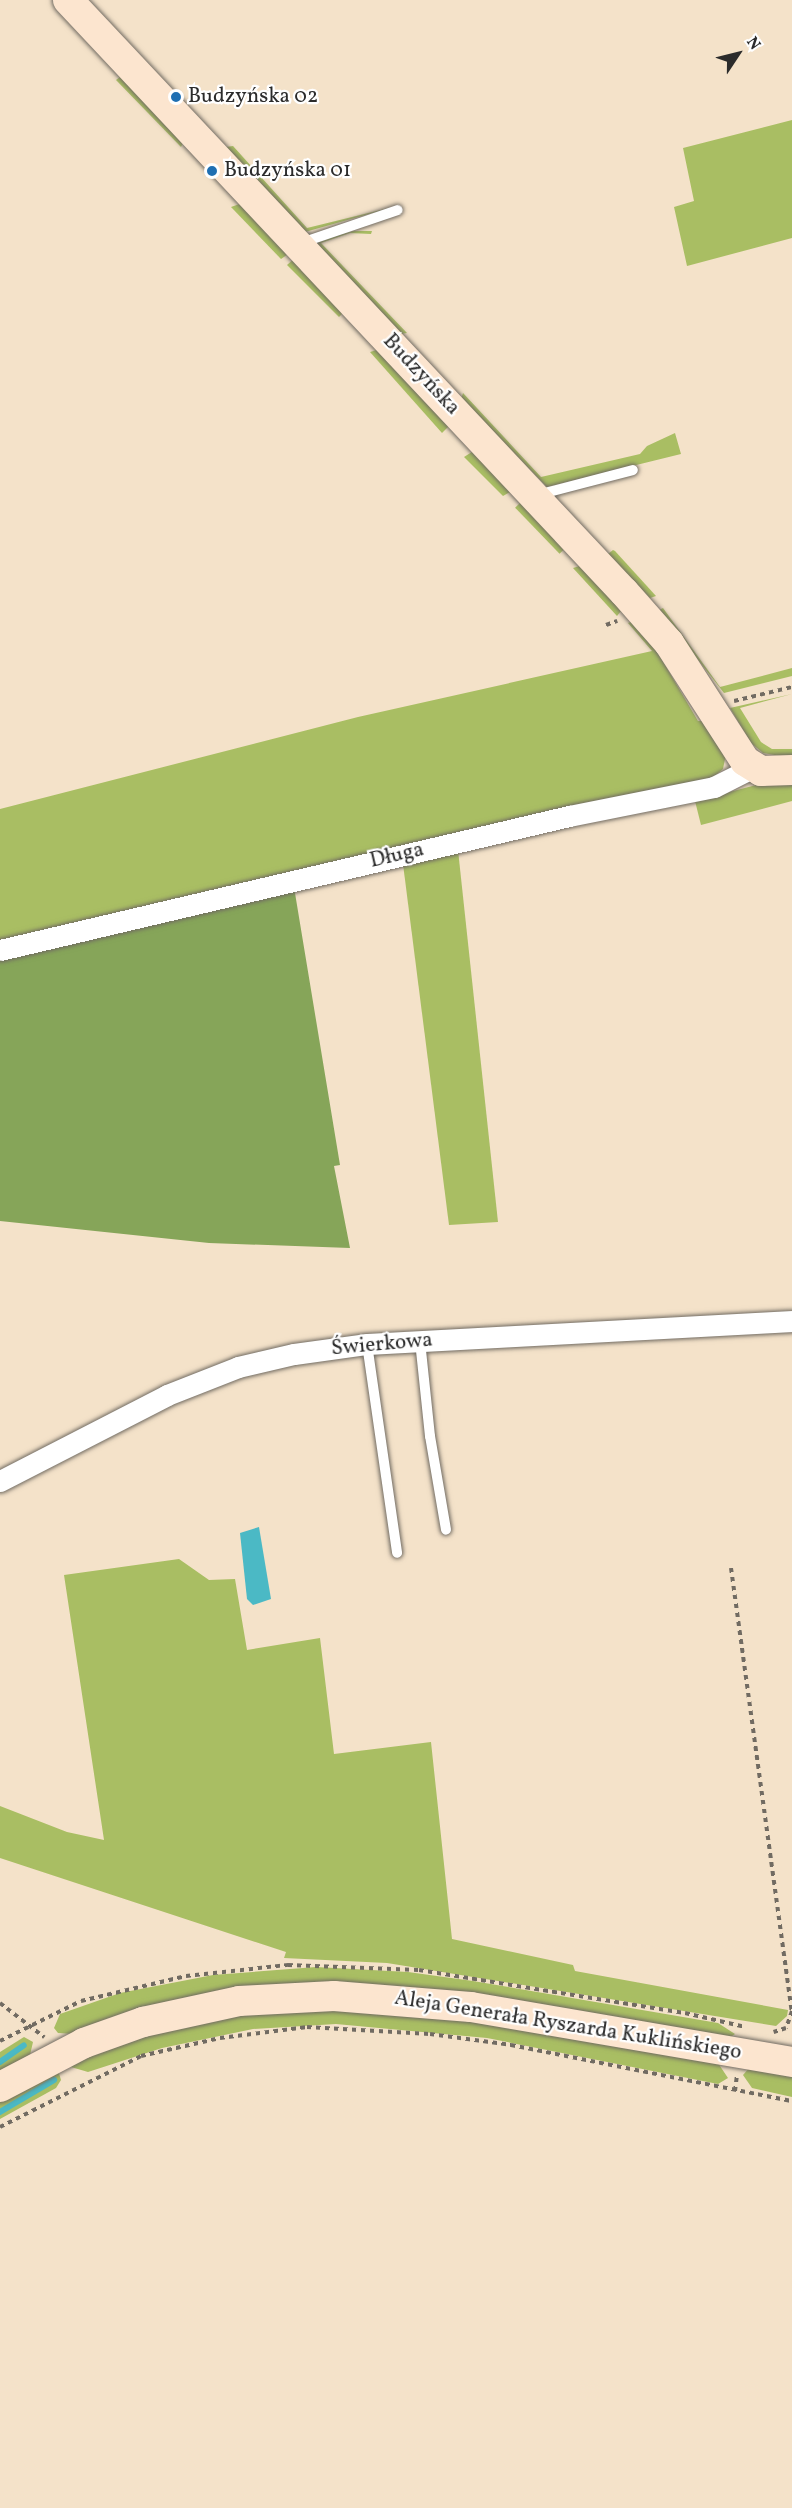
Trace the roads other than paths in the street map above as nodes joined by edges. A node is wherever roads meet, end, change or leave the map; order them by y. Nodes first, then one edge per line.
1 (68, 0) edge
2 (398, 210) dead end
3 (343, 226) junction
4 (372, 227) dead end
5 (298, 245) junction
6 (633, 470) dead end
7 (534, 496) junction
8 (752, 768) junction
9 (792, 770) edge
10 (0, 950) edge
11 (792, 1321) edge
12 (420, 1341) junction
13 (367, 1344) junction
14 (0, 1481) edge
15 (446, 1530) dead end
16 (397, 1553) dead end
17 (792, 2062) edge
18 (0, 2087) edge

1 - 5 street, Budzyńska
2 - 3 lane
3 - 4 lane
3 - 5 lane
5 - 7 street, Budzyńska
6 - 7 lane
7 - 8 street, Budzyńska
8 - 9 street
8 - 10 street, Długa
11 - 12 street, Świerkowa
12 - 13 street, Świerkowa
12 - 15 lane
13 - 14 street, Świerkowa
13 - 16 lane
17 - 18 street, Aleja Generała Ryszarda Kuklińskiego

